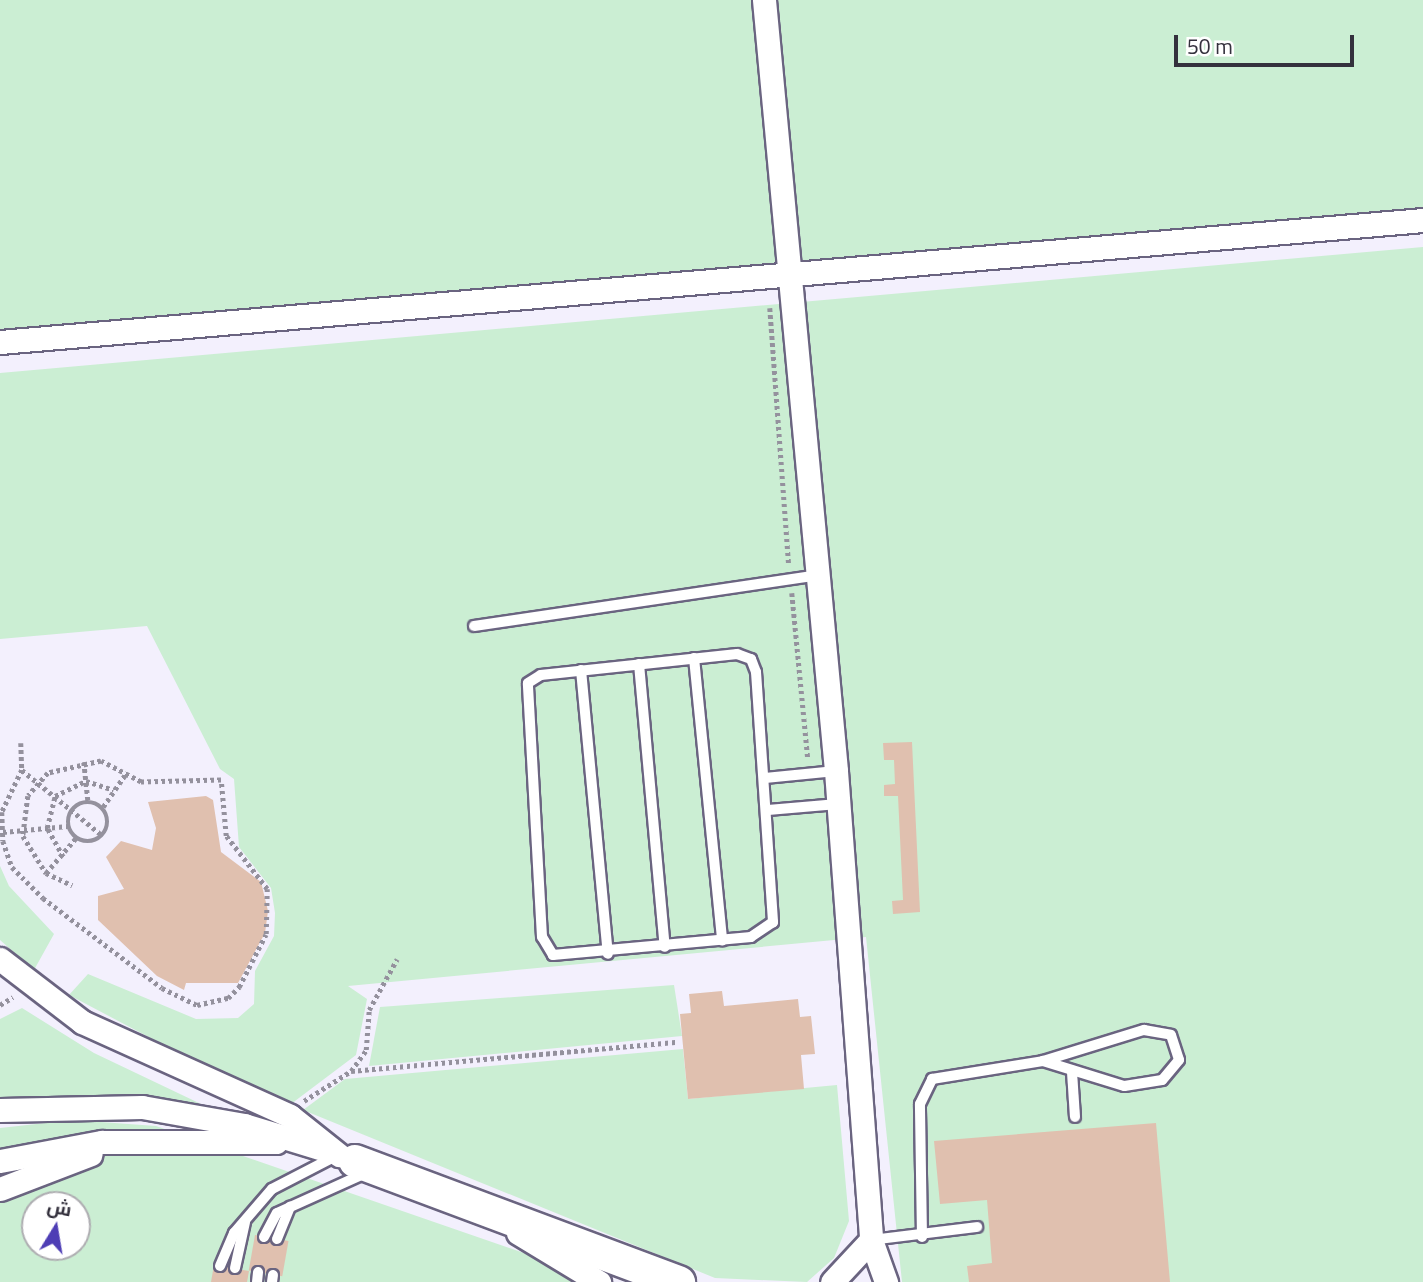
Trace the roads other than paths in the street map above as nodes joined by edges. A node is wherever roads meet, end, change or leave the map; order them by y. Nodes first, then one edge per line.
1 (764, 0) edge
2 (1423, 220) edge
3 (790, 272) junction
4 (0, 342) edge
5 (819, 575) junction
6 (474, 626) dead end
7 (694, 658) junction
8 (639, 664) junction
9 (581, 670) junction
10 (836, 771) junction
11 (765, 778) junction
12 (838, 804) junction
13 (768, 810) junction
14 (722, 941) junction
15 (664, 947) junction
16 (608, 954) junction
17 (0, 958) edge
18 (1043, 1061) junction
19 (1072, 1072) junction
20 (0, 1111) edge
21 (1075, 1117) dead end
22 (134, 1142) junction
23 (304, 1142) junction
24 (0, 1161) edge
25 (357, 1161) junction
26 (0, 1189) edge
27 (459, 1200) junction
28 (291, 1205) junction
29 (246, 1219) junction
30 (977, 1227) dead end
31 (264, 1237) dead end
32 (922, 1237) junction
33 (277, 1239) dead end
34 (871, 1240) junction
35 (220, 1266) dead end
36 (235, 1268) dead end
37 (599, 1282) edge
38 (679, 1282) edge
39 (832, 1282) edge
40 (886, 1282) edge

1 - 3 street
2 - 3 street
3 - 4 street
3 - 5 street
5 - 6 lane
5 - 10 street
7 - 8 lane
7 - 11 lane
7 - 14 lane
8 - 9 lane
8 - 15 lane
9 - 16 lane
9 - 16 lane
10 - 11 lane
10 - 12 street
11 - 13 lane
12 - 13 lane
12 - 34 street
13 - 14 lane
14 - 15 lane
15 - 16 lane
17 - 25 street
18 - 19 lane
18 - 19 lane
18 - 32 lane
19 - 21 lane
20 - 23 street
22 - 23 street
22 - 24 street
22 - 26 street
23 - 25 street
25 - 27 main road
25 - 28 lane
25 - 29 lane
27 - 37 street
27 - 38 main road
28 - 31 lane
28 - 33 lane
29 - 35 lane
29 - 36 lane
30 - 32 lane
32 - 34 lane
34 - 39 street
34 - 40 street

